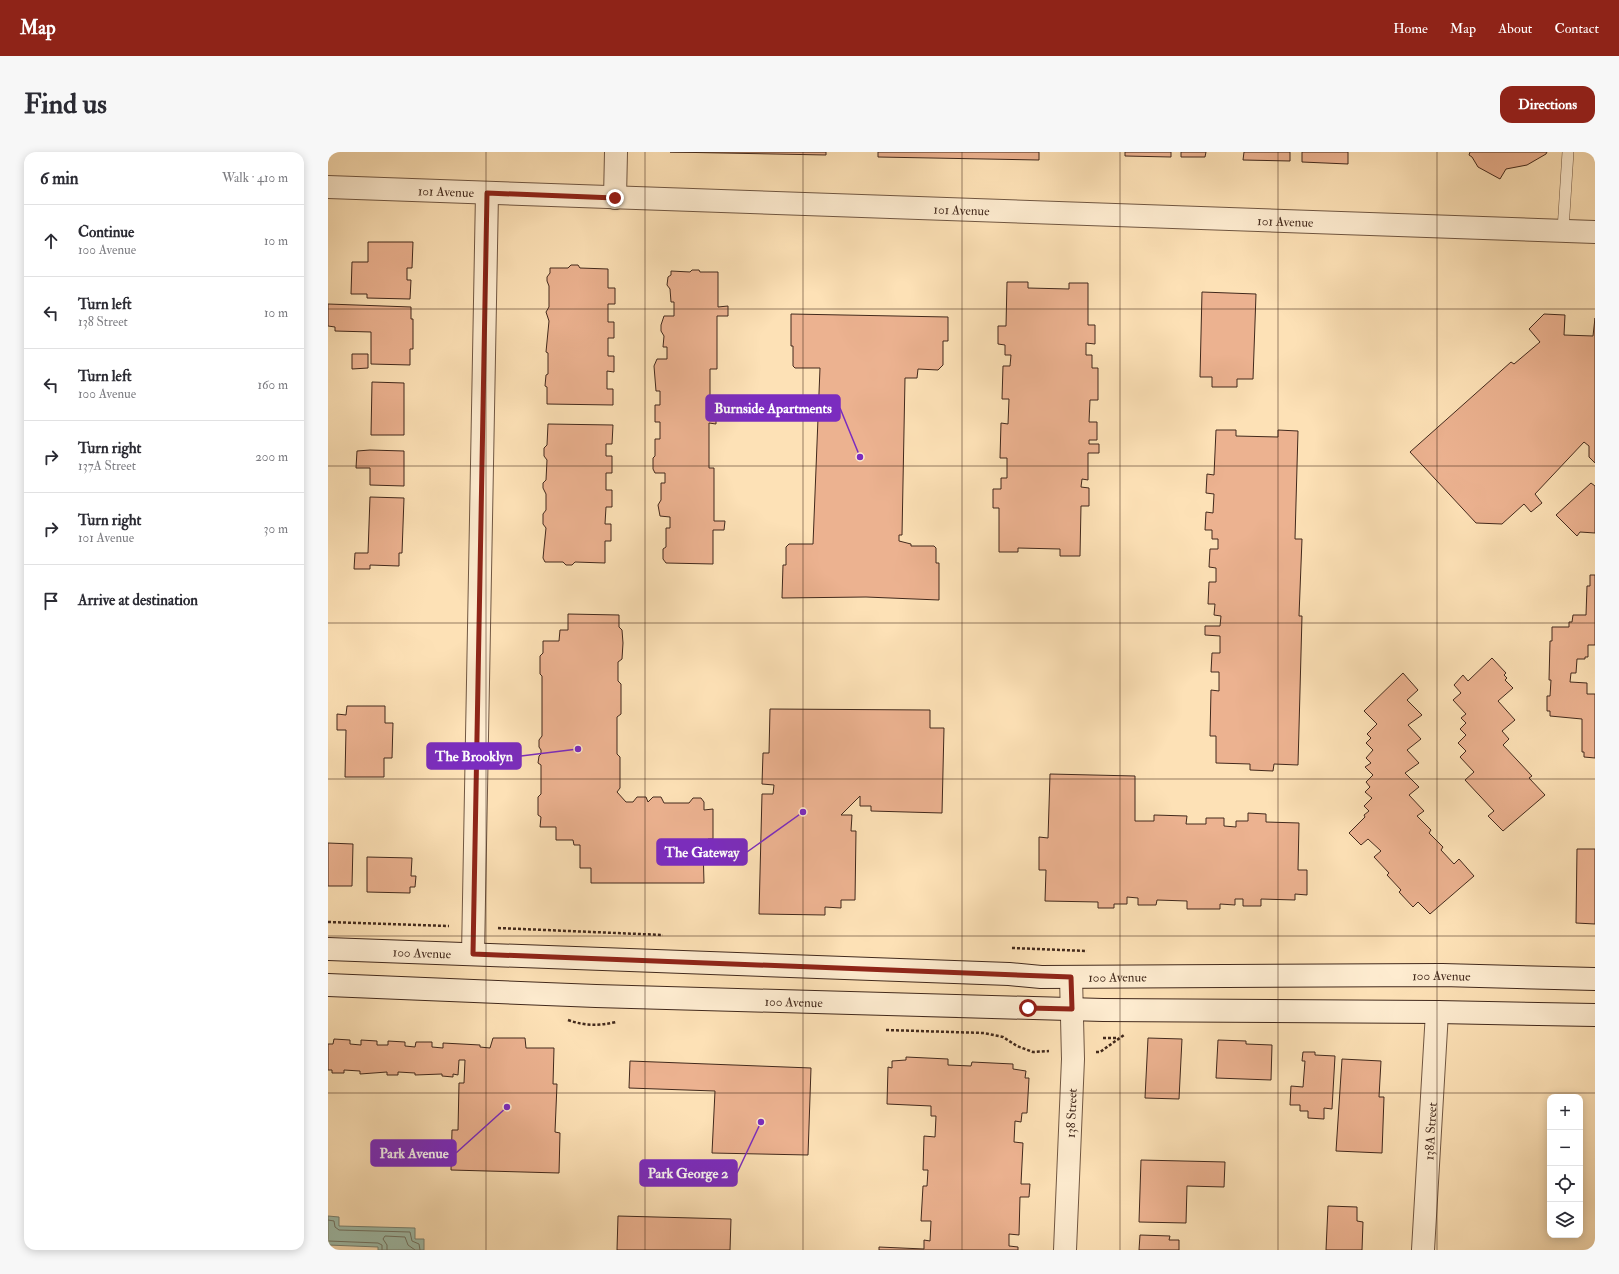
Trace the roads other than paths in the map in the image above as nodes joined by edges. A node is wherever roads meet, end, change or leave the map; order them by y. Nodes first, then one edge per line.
1 (616, 152) edge
2 (1568, 152) edge
3 (328, 188) edge
4 (487, 193) junction
5 (615, 198) junction
6 (1563, 230) junction
7 (1595, 232) edge
8 (328, 949) edge
9 (473, 954) junction
10 (1071, 977) junction
11 (1595, 979) edge
12 (328, 985) edge
13 (1072, 1009) junction
14 (1437, 1012) junction
15 (1595, 1015) edge
16 (1065, 1250) edge
17 (1423, 1250) edge

1 - 5 street
2 - 6 lane
3 - 4 street, 101 Avenue
4 - 5 street, 101 Avenue
4 - 9 street
5 - 6 street, 101 Avenue
6 - 7 street, 101 Avenue
8 - 9 street, 100 Avenue
9 - 10 street, 100 Avenue
10 - 11 street, 100 Avenue
10 - 13 street, 138 Street
12 - 13 street, 100 Avenue
13 - 14 street, 100 Avenue
13 - 16 street, 138 Street
14 - 15 street, 100 Avenue
14 - 17 street, 138A Street

